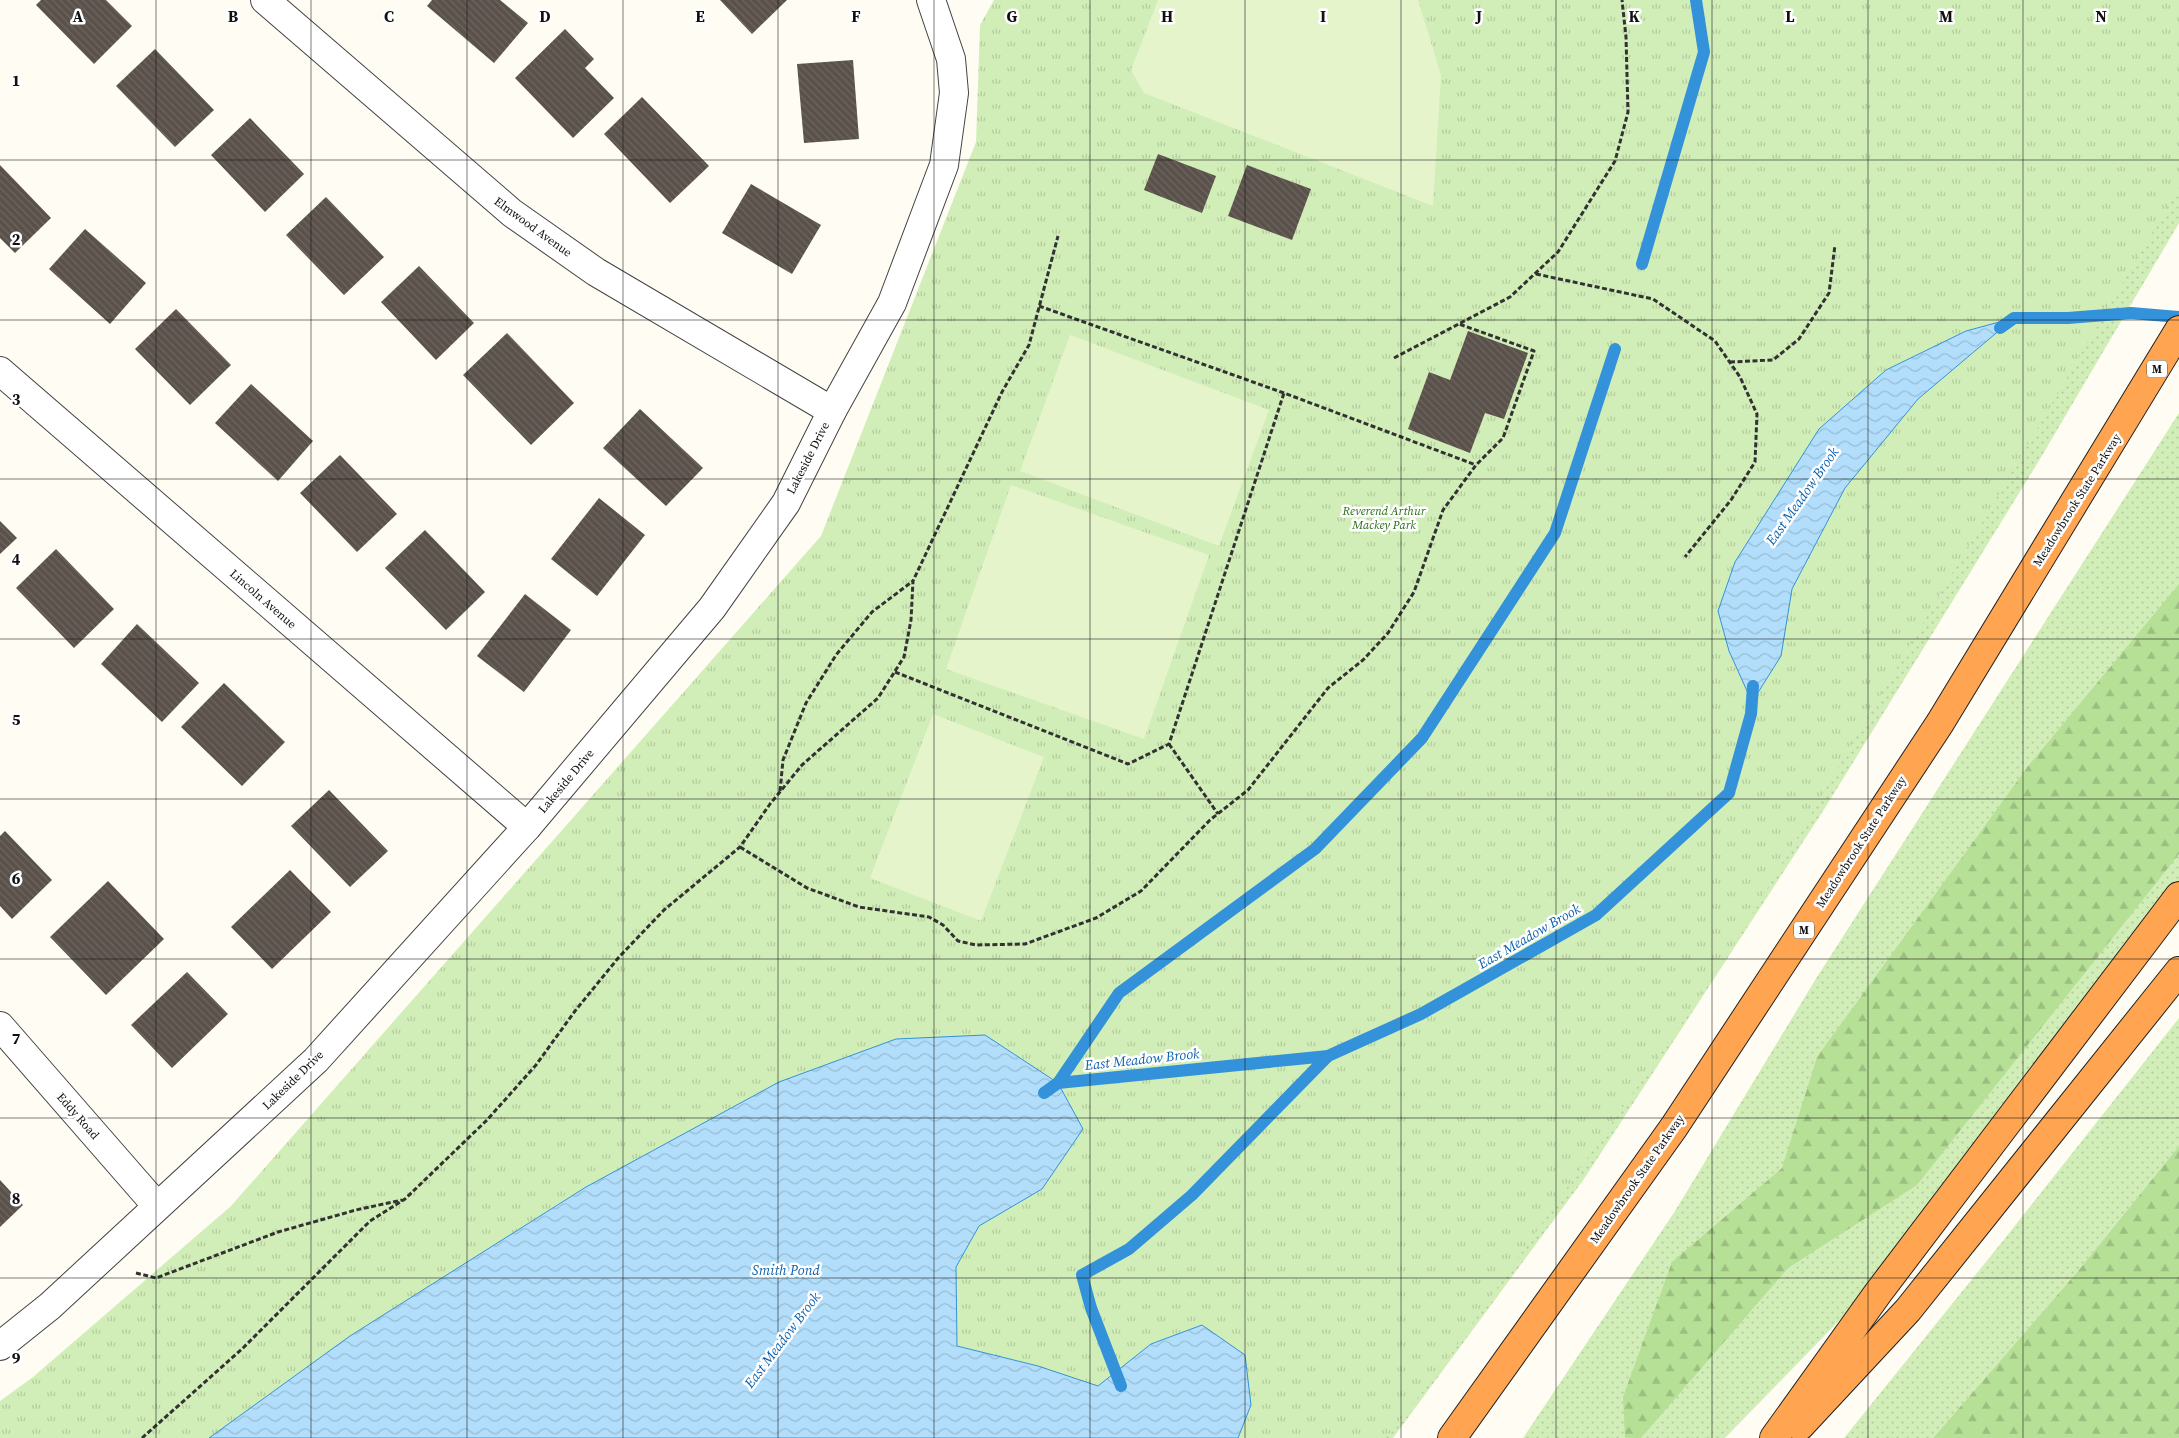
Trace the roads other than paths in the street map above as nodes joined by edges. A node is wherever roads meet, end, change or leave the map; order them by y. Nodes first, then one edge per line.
1 (265, 0) edge
2 (931, 0) edge
3 (2179, 330) edge
4 (0, 371) edge
5 (832, 411) junction
6 (527, 827) junction
7 (2179, 896) edge
8 (2179, 971) edge
9 (0, 1026) edge
10 (157, 1206) junction
11 (0, 1346) edge
12 (1452, 1438) edge
13 (1774, 1438) edge
14 (1789, 1438) edge

1 - 5 street, Elmwood Avenue
2 - 5 street, Lakeside Drive
3 - 12 highway, Meadowbrook State Parkway / M
4 - 6 street, Lincoln Avenue
5 - 6 street, Lakeside Drive
6 - 10 street, Lakeside Drive
7 - 13 highway
8 - 14 highway
9 - 10 street, Eddy Road
10 - 11 street, Lakeside Drive

